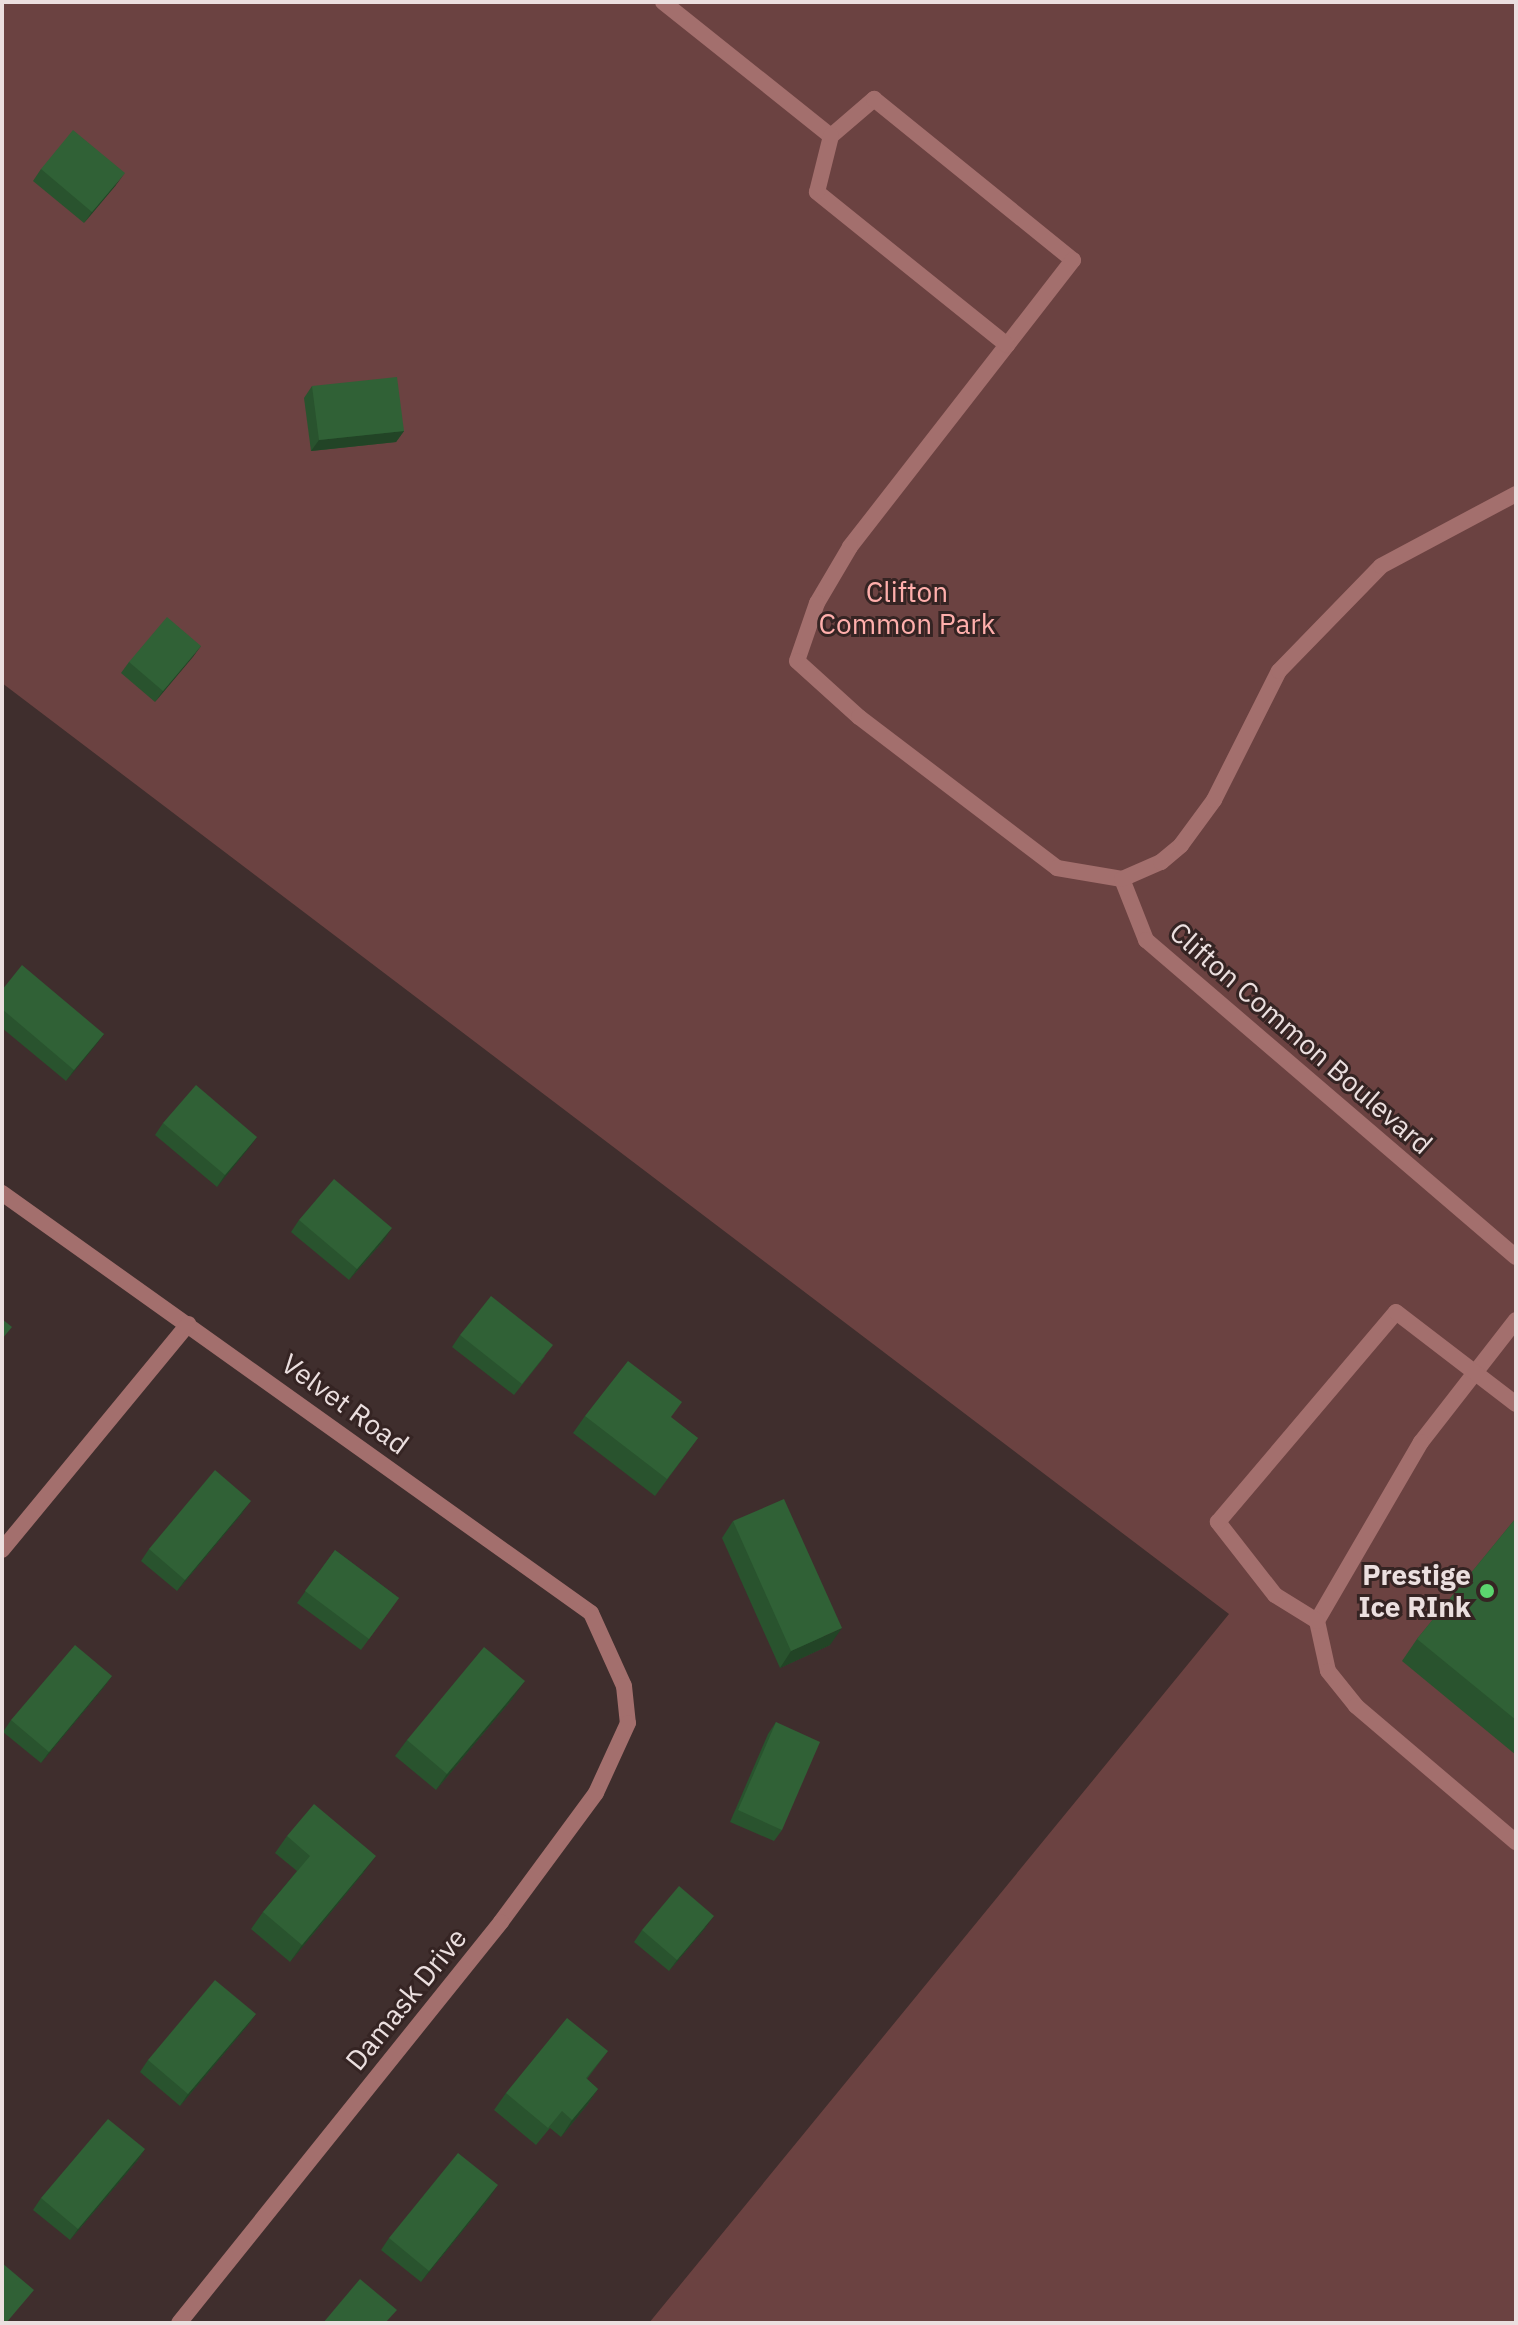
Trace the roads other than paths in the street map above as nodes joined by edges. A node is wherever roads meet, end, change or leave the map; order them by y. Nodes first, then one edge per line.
1 (663, 2) edge
2 (831, 136) junction
3 (1007, 345) junction
4 (1516, 494) edge
5 (1122, 879) junction
6 (2, 1193) edge
7 (1516, 1257) edge
8 (1516, 1320) edge
9 (188, 1324) junction
10 (1476, 1371) junction
11 (1516, 1404) edge
12 (2, 1550) edge
13 (1317, 1621) junction
14 (624, 1686) joint
15 (1516, 1842) edge
16 (179, 2323) edge

1 - 2 street
2 - 3 street
2 - 3 street
3 - 5 street
4 - 5 street
5 - 7 street, Clifton Common Boulevard
6 - 9 street, Velvet Road
8 - 10 street
9 - 12 street
9 - 14 street, Velvet Road
10 - 11 street
10 - 13 street
10 - 13 street
13 - 15 street
14 - 16 street, Damask Drive

